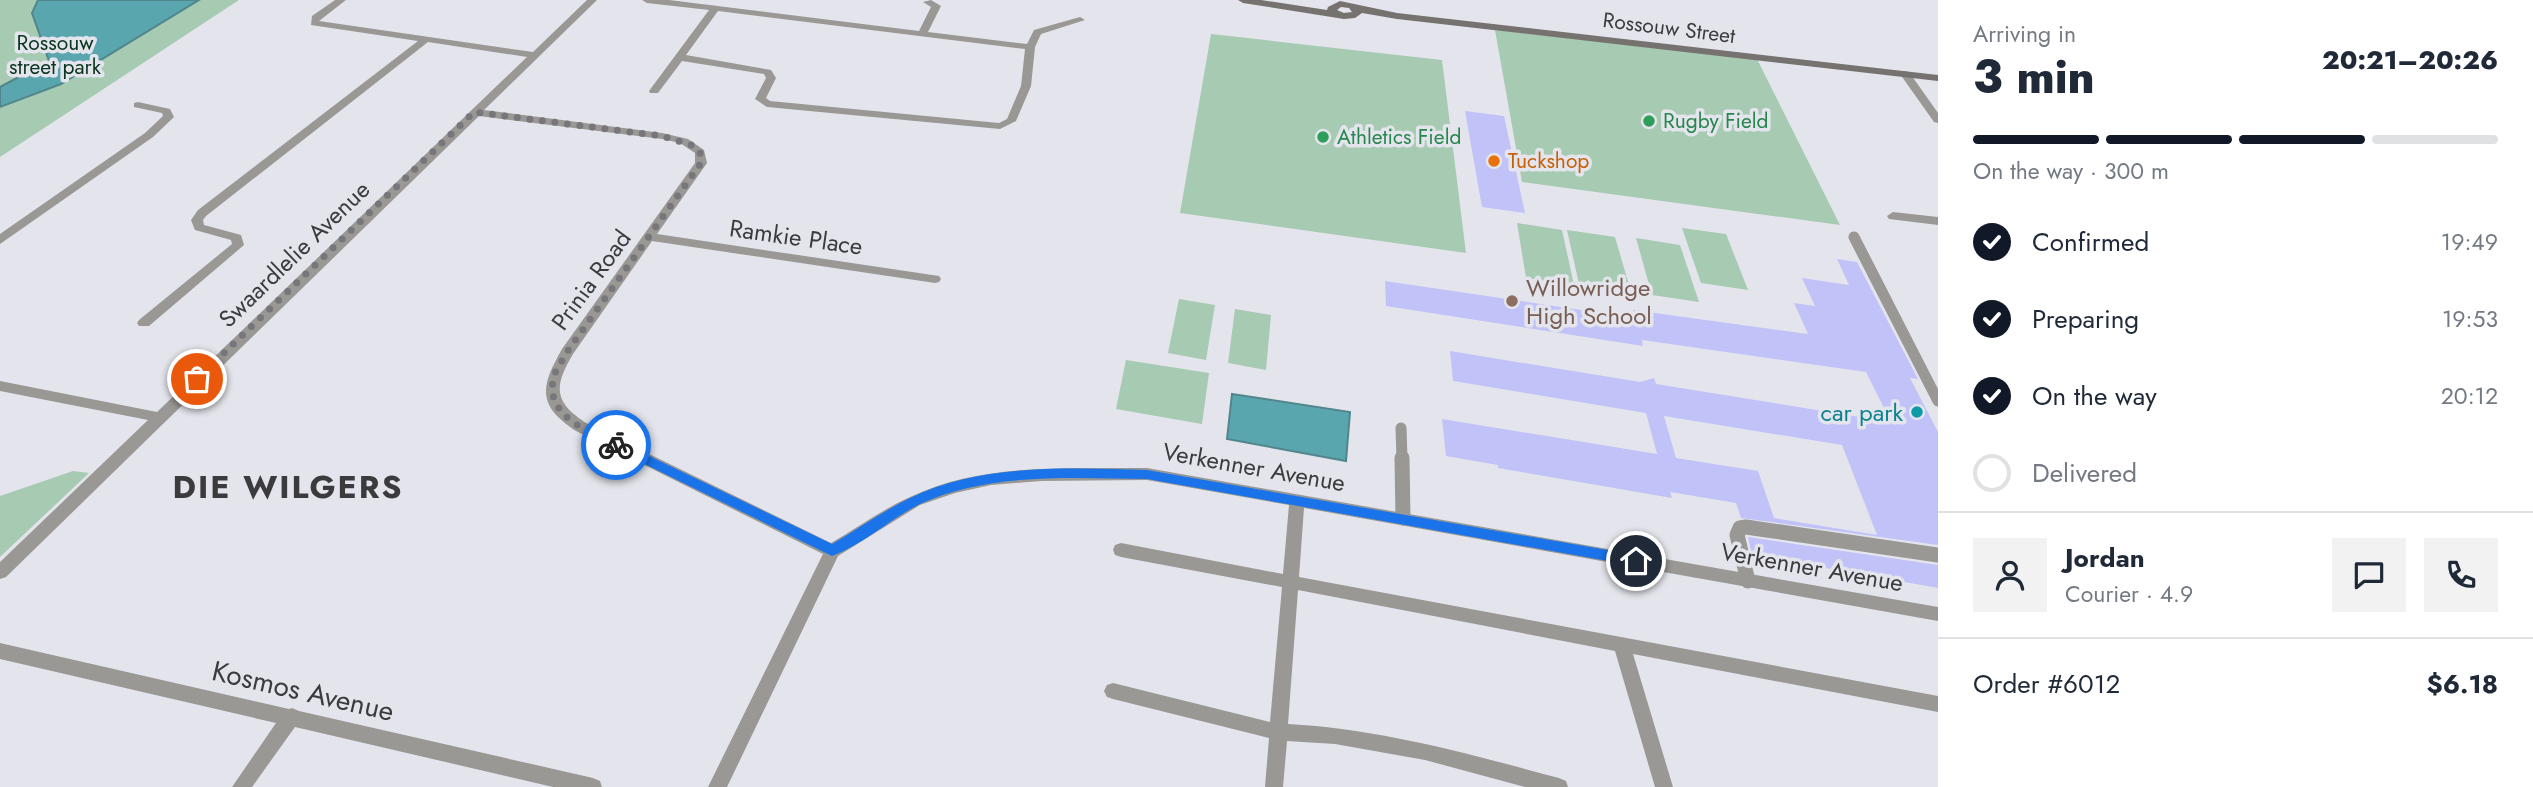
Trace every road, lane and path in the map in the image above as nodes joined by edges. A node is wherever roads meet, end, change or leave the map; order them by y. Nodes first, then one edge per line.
1 (341, 0) edge
2 (592, 0) edge
3 (647, 0) edge
4 (1243, 0) edge
5 (928, 2) dead end
6 (716, 8) junction
7 (1080, 20) dead end
8 (923, 33) junction
9 (424, 41) junction
10 (1030, 47) junction
11 (534, 55) junction
12 (678, 57) junction
13 (1905, 75) junction
14 (1938, 78) edge
15 (654, 91) dead end
16 (138, 105) dead end
17 (474, 112) junction
18 (1938, 120) edge
19 (1893, 216) dead end
20 (1938, 221) edge
21 (650, 237) junction
22 (1854, 237) dead end
23 (0, 240) edge
24 (935, 279) dead end
25 (144, 323) dead end
26 (0, 386) edge
27 (1938, 401) edge
28 (158, 417) junction
29 (1401, 428) dead end
30 (1297, 499) junction
31 (1403, 518) junction
32 (1121, 550) dead end
33 (832, 551) junction
34 (1938, 555) edge
35 (0, 572) edge
36 (1748, 580) junction
37 (1290, 581) junction
38 (1938, 614) edge
39 (1622, 646) junction
40 (0, 651) edge
41 (1113, 691) dead end
42 (1938, 704) edge
43 (292, 716) junction
44 (1277, 732) junction
45 (241, 787) edge
46 (593, 787) edge
47 (717, 787) edge
48 (1273, 787) edge
49 (1559, 787) edge
50 (1664, 787) edge

1 - 9 street
2 - 11 street, Swaardlelie Avenue
3 - 6 street
4 - 13 main road, Rossouw Street
5 - 8 street
6 - 8 street
6 - 12 street
7 - 10 street
8 - 10 street
9 - 11 street
9 - 25 street
10 - 12 street
11 - 17 street, Swaardlelie Avenue
12 - 15 street
13 - 14 main road, Rossouw Street
13 - 18 street
16 - 23 street
17 - 21 street, Prinia Road
17 - 28 street, Swaardlelie Avenue
19 - 20 street
21 - 24 street, Ramkie Place
21 - 33 street, Prinia Road
22 - 27 lane
26 - 28 street
28 - 35 street, Swaardlelie Avenue
29 - 31 lane
30 - 31 street, Verkenner Avenue
30 - 33 street, Verkenner Avenue
30 - 37 street
31 - 36 street, Verkenner Avenue
32 - 37 street
33 - 47 street
34 - 36 lane
36 - 38 street, Verkenner Avenue
37 - 39 street
37 - 44 street
39 - 42 street
39 - 50 street
40 - 43 street, Kosmos Avenue
41 - 44 street
43 - 45 street
43 - 46 street, Kosmos Avenue
44 - 48 street
44 - 49 street

